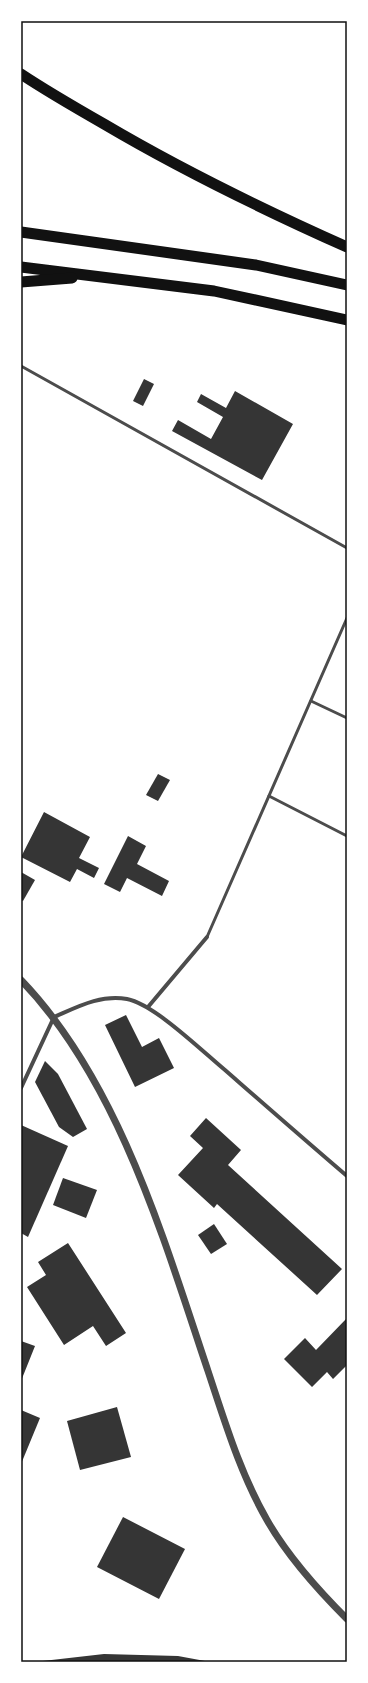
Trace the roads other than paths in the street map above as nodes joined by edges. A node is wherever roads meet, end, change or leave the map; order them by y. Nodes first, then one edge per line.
1 (21, 74) edge
2 (21, 232) edge
3 (347, 247) edge
4 (21, 267) edge
5 (99, 276) junction
6 (21, 282) edge
7 (347, 285) edge
8 (347, 320) edge
9 (21, 366) edge
10 (347, 548) edge
11 (347, 618) edge
12 (346, 625) edge
13 (311, 701) junction
14 (347, 718) edge
15 (269, 796) junction
16 (347, 836) edge
17 (207, 937) joint
18 (21, 980) edge
19 (148, 1007) junction
20 (54, 1017) junction
21 (21, 1088) edge
22 (347, 1176) edge
23 (347, 1619) edge

1 - 3 highway
2 - 7 highway
4 - 5 highway
5 - 6 highway
5 - 8 highway
9 - 10 lane
11 - 12 lane
12 - 13 lane
13 - 14 lane
13 - 15 lane
15 - 16 lane
15 - 17 lane
17 - 19 street
18 - 20 street
19 - 20 street
19 - 22 street
20 - 21 street
20 - 23 street

